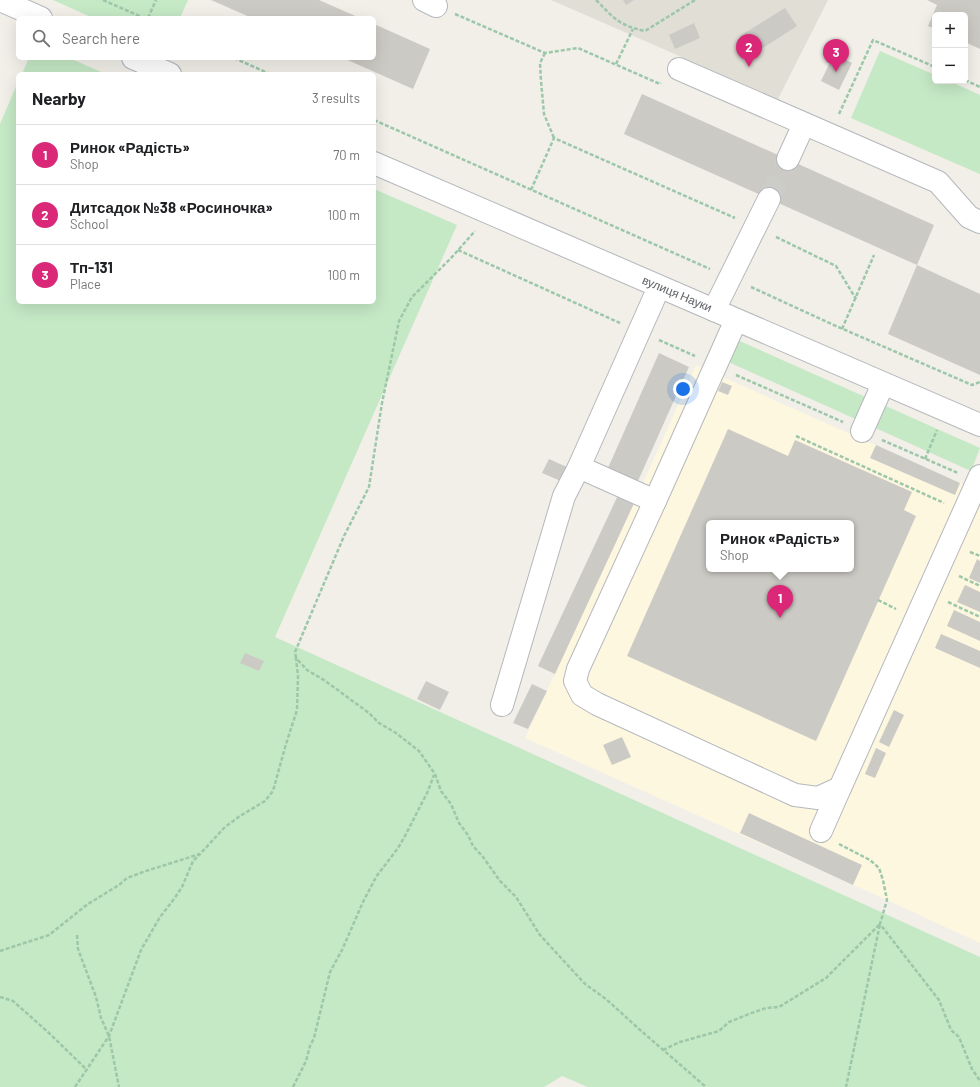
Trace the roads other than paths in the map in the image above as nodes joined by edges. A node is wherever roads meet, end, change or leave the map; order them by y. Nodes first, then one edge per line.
1 (0, 0) edge
2 (36, 16) edge
3 (138, 60) edge
4 (679, 69) road end
5 (166, 72) edge
6 (804, 124) junction
7 (788, 159) tunnel mouth
8 (376, 164) edge
9 (769, 199) tunnel mouth
10 (980, 222) edge
11 (659, 286) junction
12 (714, 310) junction
13 (736, 320) junction
14 (882, 384) junction
15 (980, 425) edge
16 (862, 431) dead end
17 (579, 467) junction
18 (980, 476) edge
19 (655, 501) junction
20 (502, 705) dead end
21 (840, 788) junction
22 (821, 831) road end

1 - 2 street
3 - 5 street
4 - 6 street
6 - 7 street
6 - 10 street
8 - 11 street, вулиця Науки
9 - 12 street
11 - 12 street, вулиця Науки
11 - 17 street
12 - 13 street, вулиця Науки
13 - 14 street, вулиця Науки
13 - 19 street
14 - 15 street, вулиця Науки
14 - 16 street
17 - 19 street
17 - 20 street
18 - 21 street
19 - 21 street
21 - 22 street

